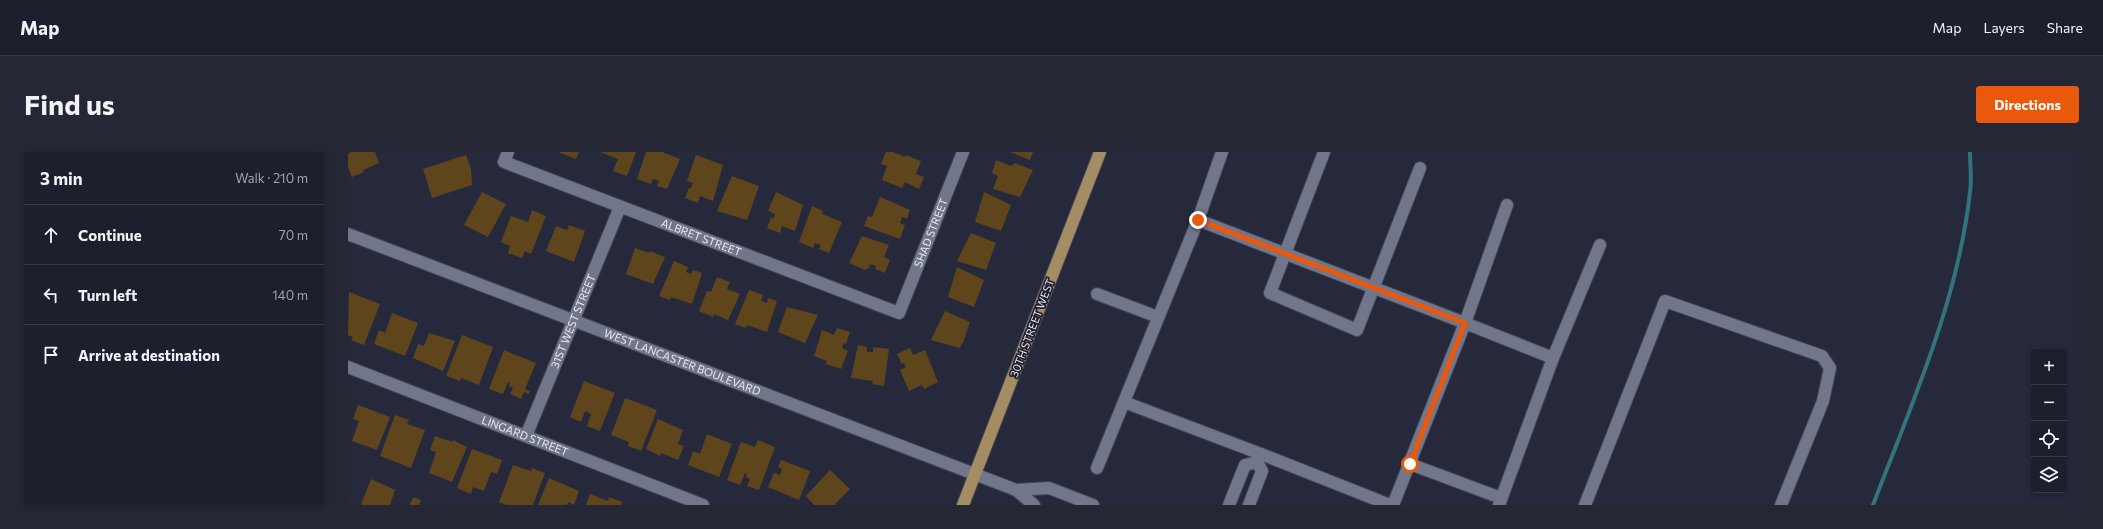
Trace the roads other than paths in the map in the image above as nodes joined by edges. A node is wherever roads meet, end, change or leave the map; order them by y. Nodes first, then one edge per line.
1 (963, 152) edge
2 (1100, 152) edge
3 (1222, 152) edge
4 (1324, 152) edge
5 (506, 157) edge
6 (1420, 168) dead end
7 (1508, 205) dead end
8 (620, 206) junction
9 (1198, 220) junction
10 (348, 234) edge
11 (1600, 245) dead end
12 (1285, 253) junction
13 (1374, 288) junction
14 (1096, 294) dead end
15 (899, 313) joint
16 (1158, 317) junction
17 (574, 321) junction
18 (1465, 323) junction
19 (1553, 358) junction
20 (348, 367) edge
21 (1124, 402) junction
22 (526, 436) junction
23 (1259, 458) junction
24 (1410, 464) junction
25 (1097, 468) dead end
26 (975, 474) junction
27 (1016, 490) junction
28 (1500, 502) edge
29 (703, 505) edge
30 (963, 505) edge
31 (1034, 505) edge
32 (1093, 505) edge
33 (1229, 505) edge
34 (1249, 505) edge
35 (1390, 505) edge
36 (1394, 505) edge
37 (1585, 505) edge
38 (1782, 505) edge

1 - 15 street, SHAD STREET
2 - 26 main road, 30TH STREET WEST
3 - 9 street
4 - 12 street
5 - 8 street, ALBRET STREET
6 - 13 street
7 - 18 street
8 - 15 street, ALBRET STREET
8 - 17 street, 31ST WEST STREET
9 - 12 street
9 - 16 street
10 - 17 street, WEST LANCASTER BOULEVARD
11 - 19 street
12 - 13 street
12 - 13 street
13 - 18 street
14 - 16 street
16 - 21 street
17 - 22 street, 31ST WEST STREET
17 - 26 street, WEST LANCASTER BOULEVARD
18 - 19 street
18 - 24 street
19 - 28 street
20 - 22 street, LINGARD STREET
21 - 23 street
21 - 25 street
22 - 29 street, LINGARD STREET
23 - 33 street
23 - 34 street
23 - 35 street
24 - 28 street
24 - 36 street
26 - 27 street, WEST LANCASTER BOULEVARD
26 - 30 main road, 30TH STREET WEST
27 - 31 street, WEST LANCASTER BOULEVARD
27 - 32 street, WEST LANCASTER BOULEVARD
37 - 38 street

